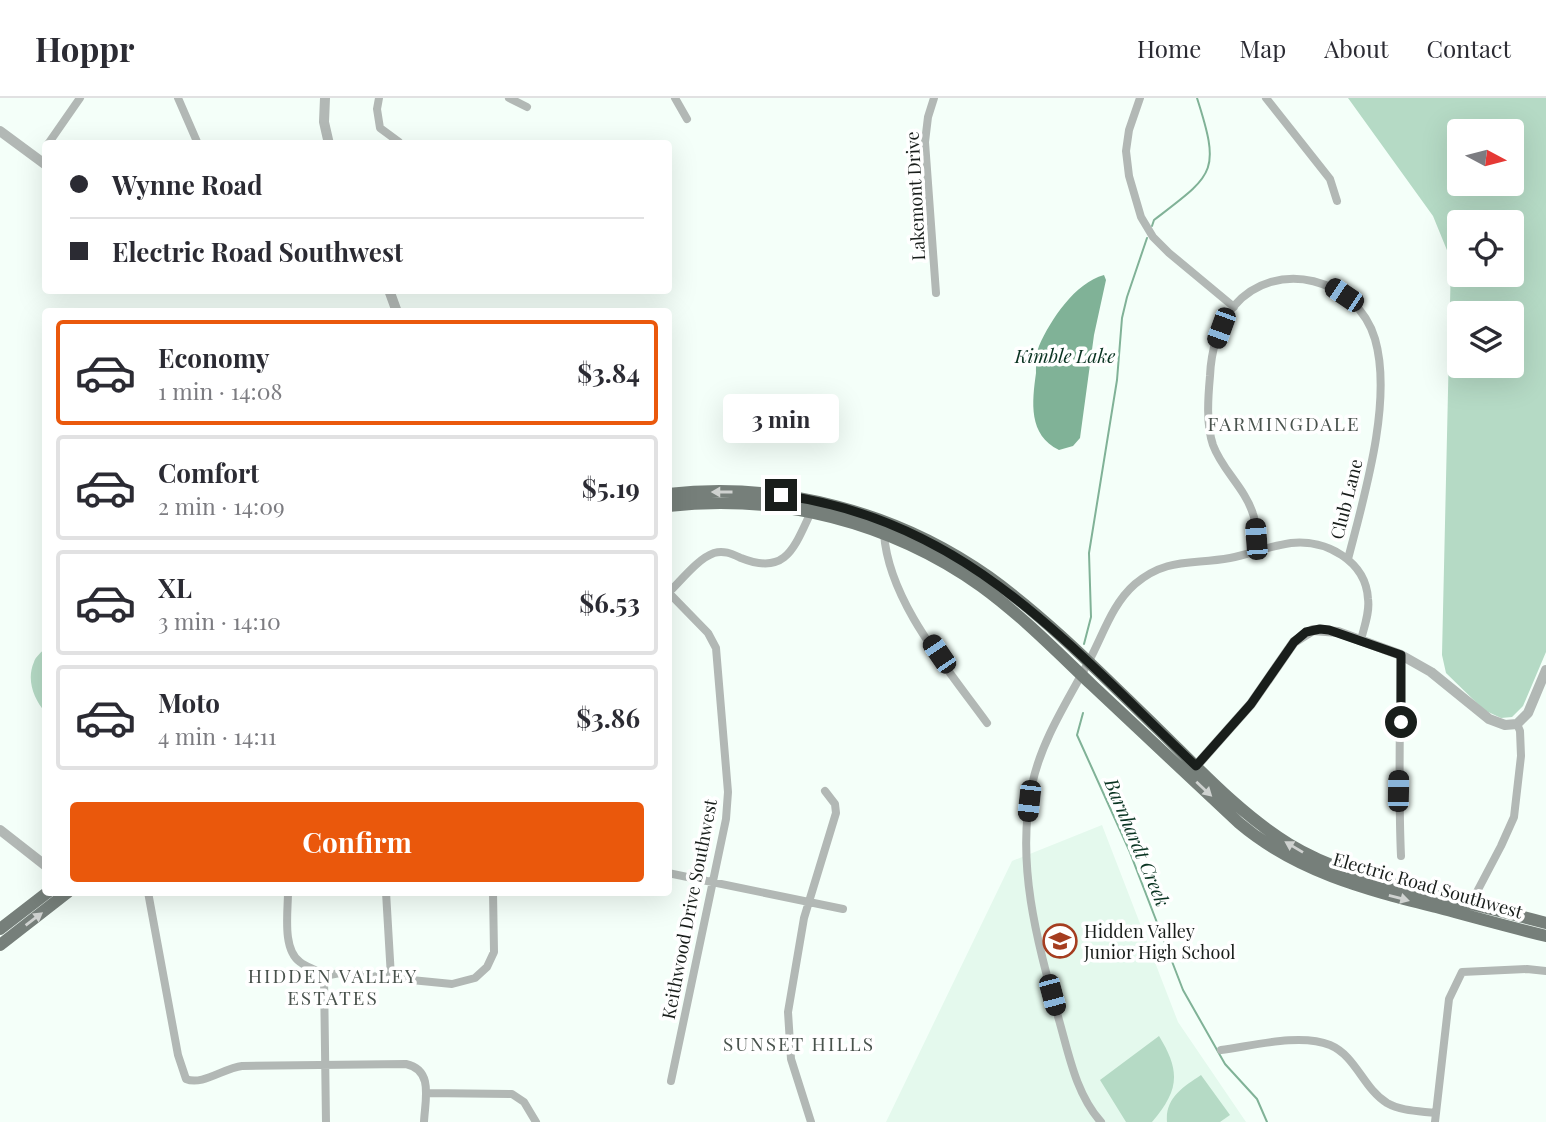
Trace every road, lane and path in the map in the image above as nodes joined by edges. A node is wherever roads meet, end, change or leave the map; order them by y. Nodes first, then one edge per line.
1 (80, 98) edge
2 (178, 98) edge
3 (325, 98) edge
4 (379, 98) edge
5 (509, 98) edge
6 (675, 98) edge
7 (934, 98) edge
8 (1140, 98) edge
9 (1266, 98) edge
10 (527, 107) dead end
11 (687, 119) dead end
12 (0, 131) edge
13 (51, 140) edge
14 (196, 140) edge
15 (328, 140) edge
16 (396, 140) edge
17 (42, 162) edge
18 (1337, 201) dead end
19 (936, 293) dead end
20 (1234, 307) junction
21 (672, 494) edge
22 (672, 506) edge
23 (811, 512) junction
24 (884, 534) junction
25 (1257, 551) junction
26 (1348, 559) junction
27 (672, 590) edge
28 (672, 596) edge
29 (1361, 640) junction
30 (1401, 655) junction
31 (1089, 662) junction
32 (1546, 670) edge
33 (1081, 674) junction
34 (987, 723) dead end
35 (1517, 724) junction
36 (1196, 766) junction
37 (825, 791) dead end
38 (0, 831) edge
39 (1401, 856) dead end
40 (42, 863) edge
41 (672, 874) edge
42 (713, 883) junction
43 (43, 896) edge
44 (63, 896) edge
45 (149, 896) edge
46 (288, 896) edge
47 (386, 896) edge
48 (493, 896) edge
49 (808, 902) junction
50 (843, 909) dead end
51 (1467, 909) junction
52 (1546, 923) edge
53 (0, 929) edge
54 (1546, 936) edge
55 (0, 945) edge
56 (1546, 971) edge
57 (324, 976) junction
58 (391, 977) junction
59 (1221, 1050) dead end
60 (326, 1065) junction
61 (671, 1081) dead end
62 (426, 1093) junction
63 (1435, 1117) edge
64 (326, 1122) edge
65 (424, 1122) edge
66 (536, 1122) edge
67 (811, 1122) edge
68 (1101, 1122) edge

1 - 13 street
2 - 14 street
3 - 15 street
4 - 16 street
5 - 10 street
6 - 11 street
7 - 19 street, Lakemont Drive
8 - 20 street
9 - 18 street
12 - 17 street
20 - 25 street, Club Lane
20 - 26 street, Club Lane
31 -> 21 main road, Electric Road Southwest
22 - 23 main road, Electric Road Southwest
23 - 24 main road, Electric Road Southwest
23 - 27 street
24 - 33 main road, Electric Road Southwest
24 - 34 street
25 - 26 street
25 - 31 street
26 - 29 street
28 - 42 street, Keithwood Drive Southwest
29 - 30 street
29 - 36 street
30 - 35 street
30 - 39 street
31 - 33 street
31 - 36 main road, Electric Road Southwest
32 - 35 street
33 -> 51 main road, Electric Road Southwest
33 - 68 street
35 - 51 street
51 -> 36 main road, Electric Road Southwest
37 - 49 street
38 - 40 street
41 - 42 street
42 - 49 street
42 - 61 street, Keithwood Drive Southwest
43 - 53 main road
55 -> 44 main road
45 - 60 street
46 - 57 street
47 - 58 street
48 - 58 street
49 - 50 street
49 - 67 street
51 - 52 main road, Electric Road Southwest
51 - 54 main road, Electric Road Southwest
56 - 63 street
57 - 58 street
57 - 60 street
59 - 63 street
60 - 62 street
60 - 64 street
62 - 65 street
62 - 66 street

